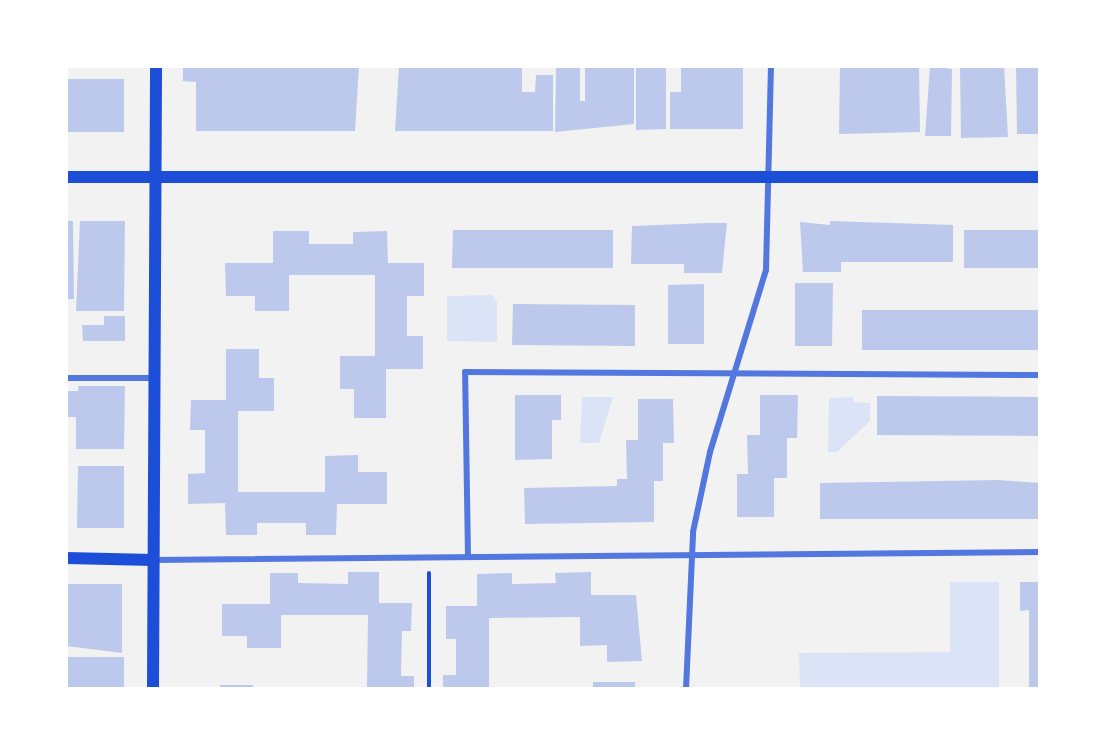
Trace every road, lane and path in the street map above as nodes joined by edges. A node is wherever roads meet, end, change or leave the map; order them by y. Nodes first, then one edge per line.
1 (156, 66) edge
2 (771, 66) edge
3 (66, 177) edge
4 (155, 177) junction
5 (1040, 177) edge
6 (771, 178) junction
7 (735, 370) junction
8 (1040, 375) edge
9 (66, 378) edge
10 (154, 378) junction
11 (1040, 552) edge
12 (690, 553) junction
13 (429, 557) junction
14 (468, 557) junction
15 (66, 558) edge
16 (153, 560) junction
17 (153, 689) edge
18 (429, 689) edge
19 (686, 689) edge

1 - 4 main road
2 - 6 street
3 - 4 main road
4 - 6 main road
4 - 10 main road
5 - 6 main road
6 - 7 street
7 - 8 street
7 - 12 street
7 - 14 street
9 - 10 street
10 - 16 main road
11 - 12 street
12 - 14 street
12 - 19 street
13 - 14 street
13 - 16 street
13 - 18 path
15 - 16 main road
16 - 17 main road

